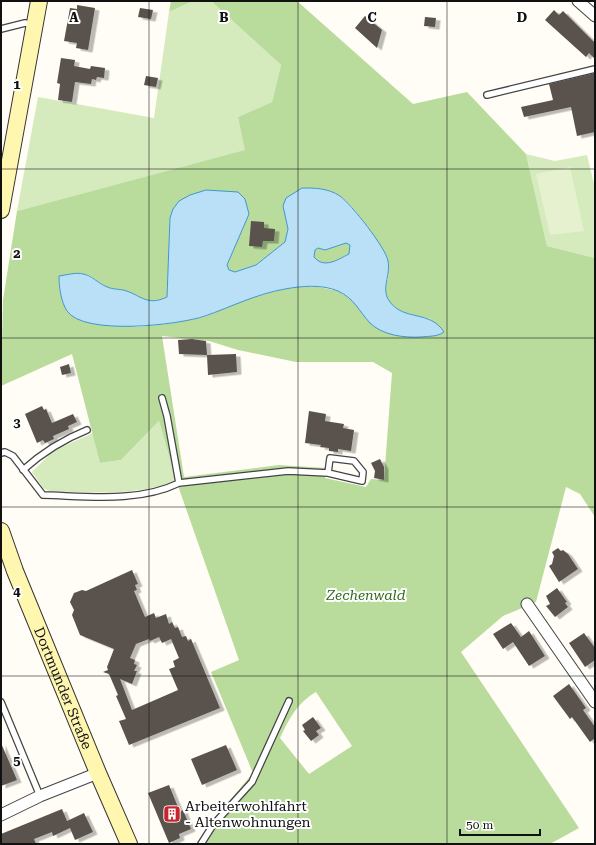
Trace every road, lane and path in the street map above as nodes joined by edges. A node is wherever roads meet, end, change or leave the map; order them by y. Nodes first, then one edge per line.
1 (39, 1) edge
2 (580, 2) edge
3 (595, 16) edge
4 (35, 25) junction
5 (1, 29) edge
6 (595, 69) edge
7 (487, 95) dead end
8 (1, 210) edge
9 (162, 398) dead end
10 (87, 430) dead end
11 (1, 453) edge
12 (23, 470) junction
13 (328, 473) junction
14 (179, 483) junction
15 (1, 531) edge
16 (527, 604) dead end
17 (289, 701) dead end
18 (1, 702) edge
19 (595, 702) edge
20 (98, 773) junction
21 (40, 796) junction
22 (1, 814) edge
23 (129, 844) edge
24 (201, 844) edge

1 - 4 main road
2 - 3 street
4 - 5 lane
4 - 8 main road
6 - 7 lane
9 - 14 lane
10 - 12 lane
11 - 12 lane
12 - 14 lane
13 - 13 lane
13 - 14 lane
15 - 20 main road, Dortmunder Straße
16 - 19 street
17 - 24 lane
18 - 21 lane
20 - 21 street
20 - 23 main road, Dortmunder Straße
21 - 22 street

